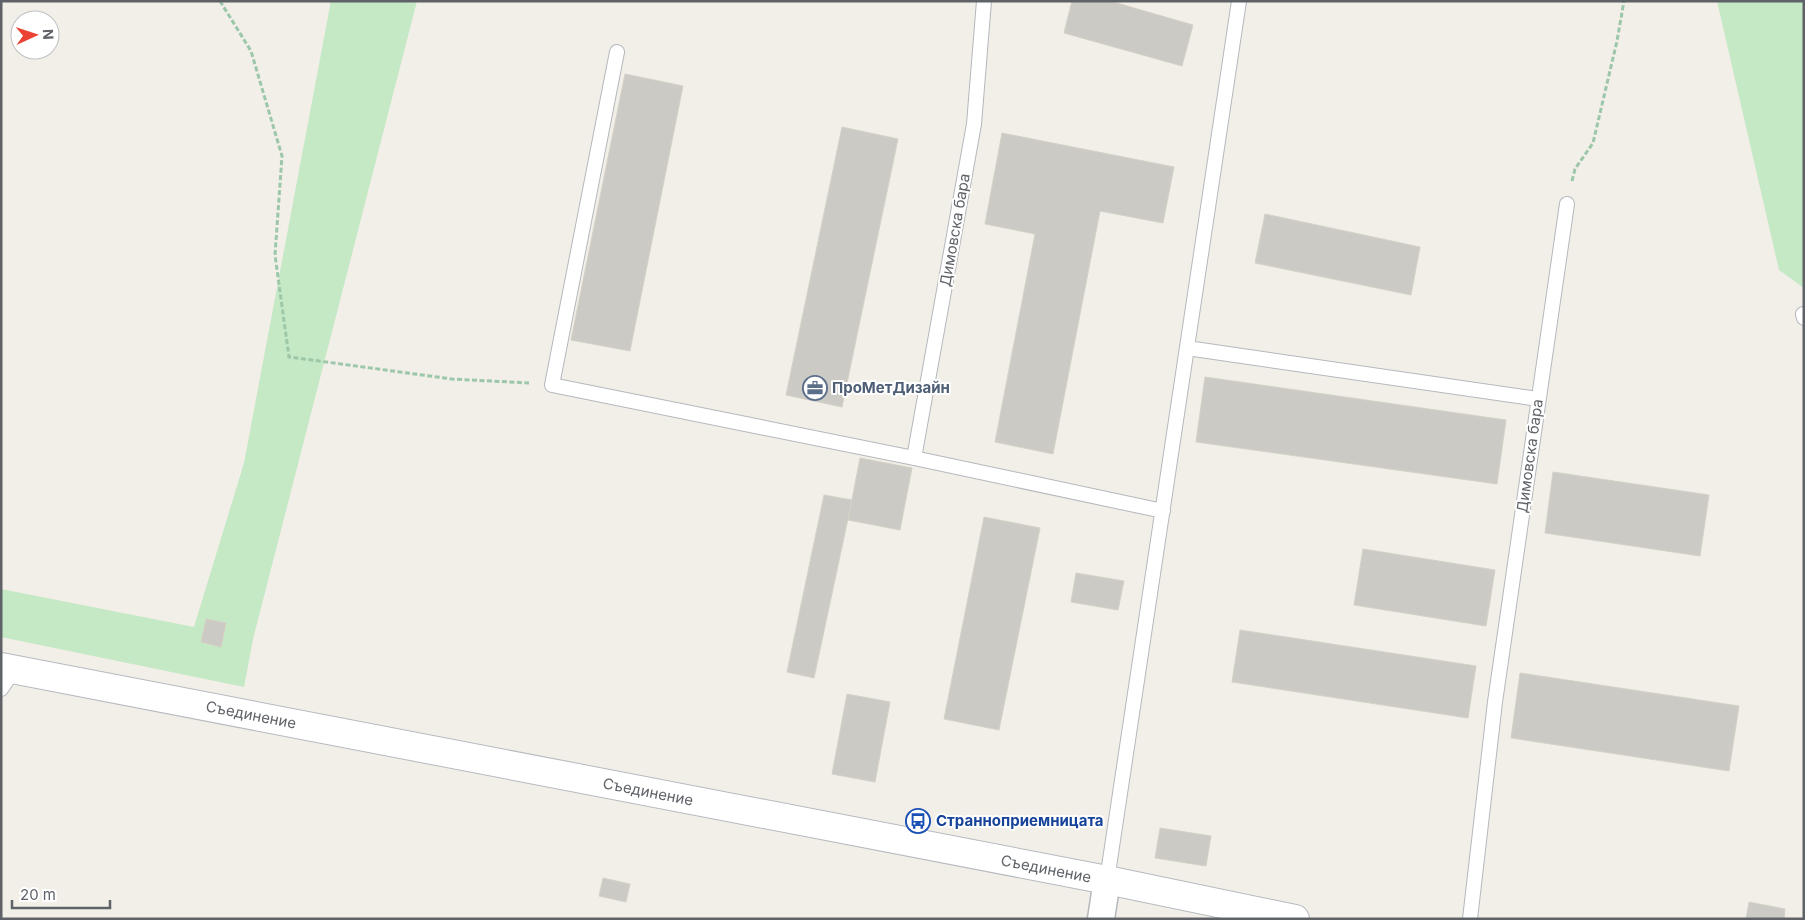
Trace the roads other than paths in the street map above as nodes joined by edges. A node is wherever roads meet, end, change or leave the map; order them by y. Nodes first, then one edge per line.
1 (984, 1) edge
2 (1239, 1) edge
3 (617, 52) dead end
4 (1568, 204) road end
5 (1187, 348) junction
6 (1538, 399) junction
7 (914, 458) junction
8 (1163, 511) junction
9 (5, 675) edge
10 (1107, 880) junction
11 (1101, 919) edge
12 (1295, 919) edge
13 (1470, 919) edge

1 - 7 lane, Димовска бара
2 - 5 lane
3 - 7 lane
4 - 6 lane, Димовска бара
5 - 6 lane
5 - 8 lane
6 - 13 lane, Димовска бара
7 - 8 lane
8 - 10 lane
9 - 10 street, Съединение
10 - 11 street
10 - 12 street, Съединение

